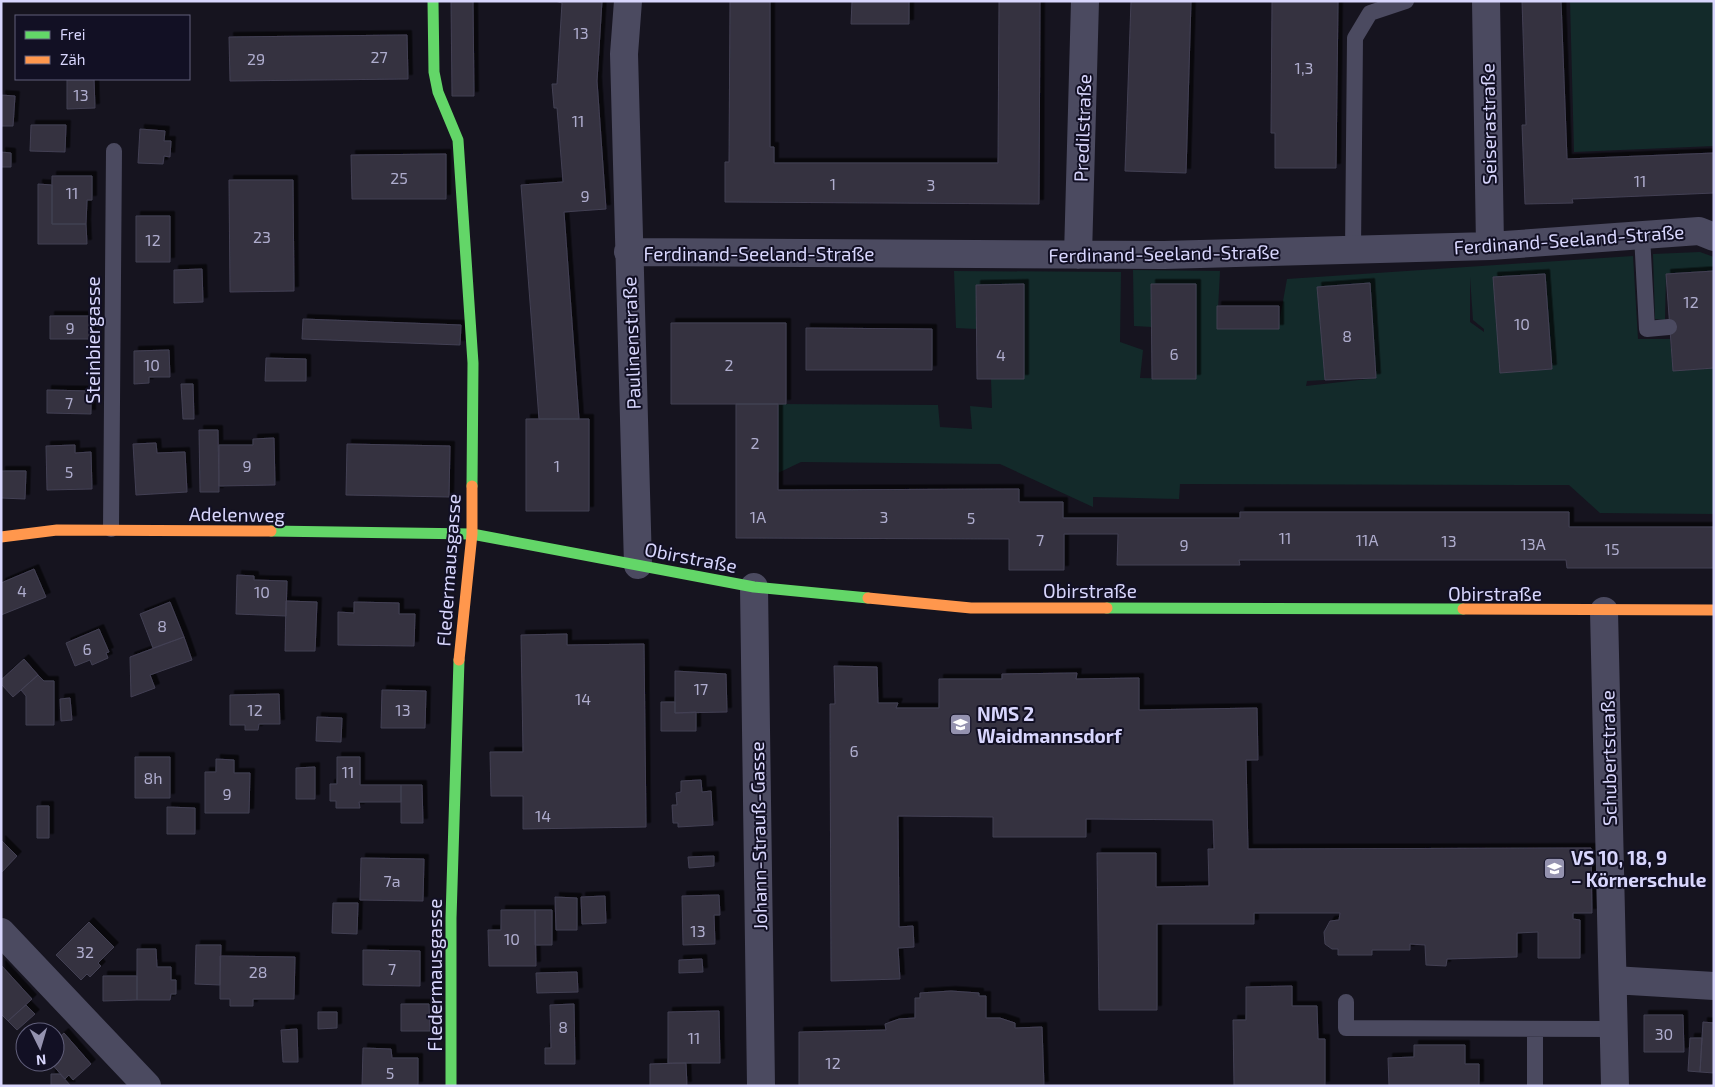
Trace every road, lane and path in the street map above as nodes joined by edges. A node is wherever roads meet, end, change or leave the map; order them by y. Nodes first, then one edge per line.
1 (432, 1) edge
2 (628, 1) edge
3 (1085, 1) edge
4 (1406, 1) edge
5 (1486, 1) edge
6 (114, 151) dead end
7 (1709, 233) edge
8 (1642, 235) junction
9 (1490, 246) junction
10 (1353, 250) junction
11 (628, 252) junction
12 (1078, 255) junction
13 (1670, 327) dead end
14 (111, 530) junction
15 (472, 534) junction
16 (1, 536) edge
17 (638, 565) junction
18 (754, 587) junction
19 (1604, 610) junction
20 (1714, 610) edge
21 (1, 932) edge
22 (1613, 980) junction
23 (1714, 986) edge
24 (1346, 1002) dead end
25 (1535, 1029) junction
26 (1614, 1029) junction
27 (147, 1086) edge
28 (451, 1086) edge
29 (762, 1086) edge
30 (1535, 1086) edge
31 (1615, 1086) edge

1 - 15 street, Fledermausgasse
2 - 11 street, Paulinenstraße
3 - 12 street, Predilstraße
4 - 10 lane
5 - 9 street, Seiserastraße
6 - 14 lane, Steinbiergasse
7 - 8 street, Ferdinand-Seeland-Straße
8 - 9 street, Ferdinand-Seeland-Straße
8 - 13 lane
9 - 10 street, Ferdinand-Seeland-Straße
10 - 12 street, Ferdinand-Seeland-Straße
11 - 12 street, Ferdinand-Seeland-Straße
11 - 17 street, Paulinenstraße
14 - 15 street, Adelenweg
14 - 16 street, Adelenweg
15 - 17 street, Obirstraße
15 - 28 street, Fledermausgasse
17 - 18 street, Obirstraße
18 - 19 street, Obirstraße
18 - 29 street, Johann-Strauß-Gasse
19 - 20 street, Obirstraße
19 - 22 street, Schubertstraße
21 - 27 street
22 - 23 street
22 - 26 street, Schubertstraße
24 - 25 lane
25 - 26 lane
25 - 30 lane
26 - 31 street, Schubertstraße

